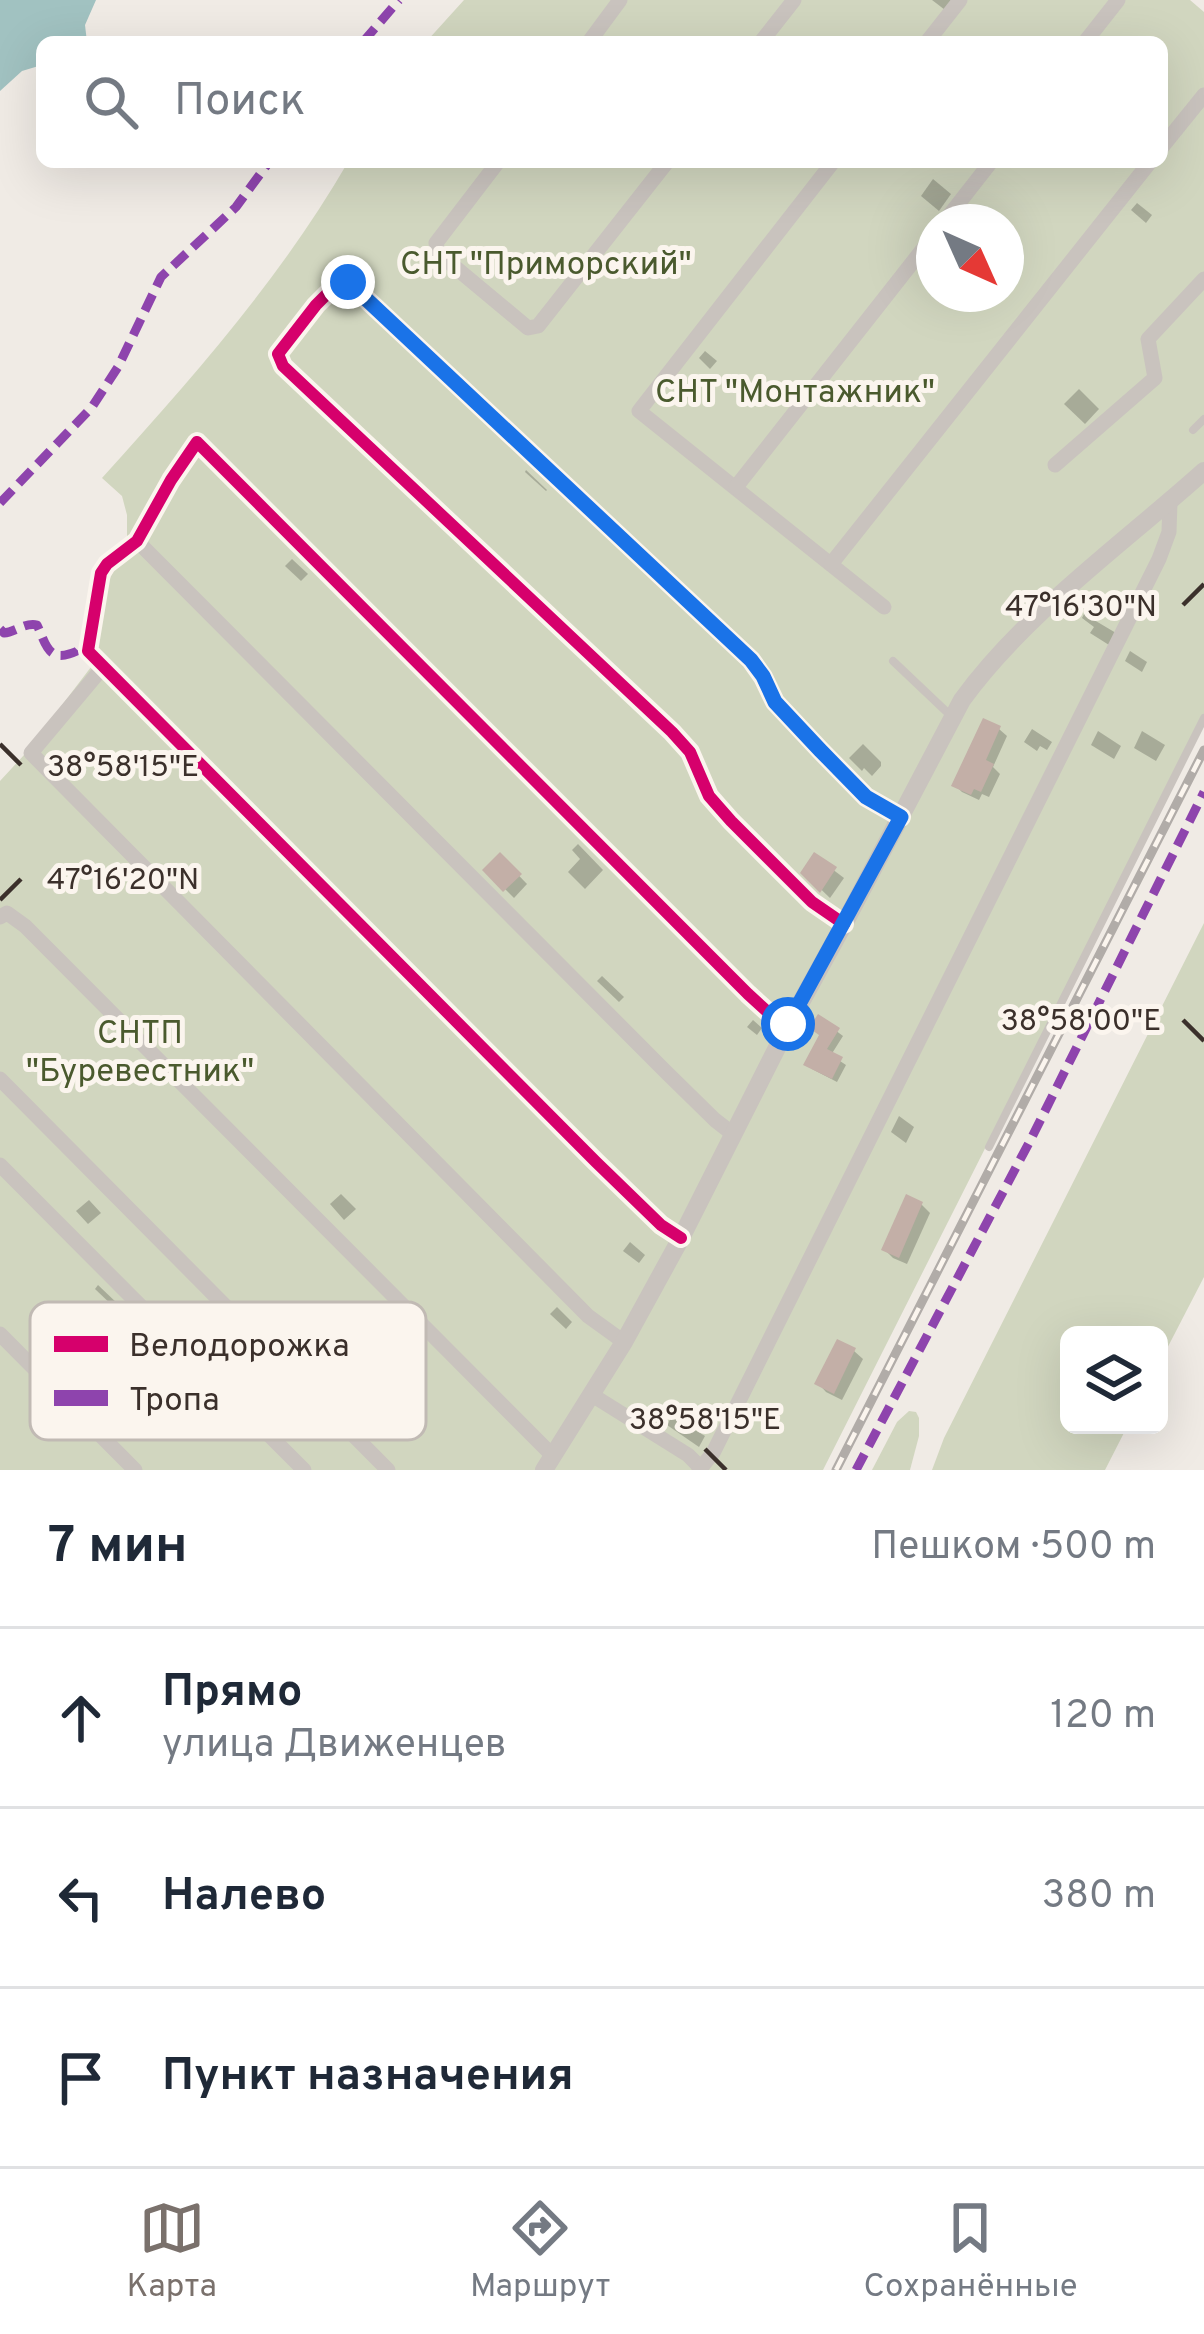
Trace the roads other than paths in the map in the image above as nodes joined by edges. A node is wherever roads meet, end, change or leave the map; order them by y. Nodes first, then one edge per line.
1 (620, 0) edge
2 (794, 0) edge
3 (960, 0) edge
4 (1118, 0) edge
5 (593, 36) edge
6 (766, 36) edge
7 (932, 36) edge
8 (1090, 36) edge
9 (1204, 94) edge
10 (1168, 139) edge
11 (493, 168) edge
12 (662, 168) edge
13 (828, 168) edge
14 (986, 168) edge
15 (1145, 168) edge
16 (958, 204) edge
17 (916, 258) edge
18 (1204, 279) edge
19 (1204, 419) edge
20 (1193, 430) dead end
21 (1055, 464) dead end
22 (1204, 471) edge
23 (736, 487) junction
24 (1170, 502) junction
25 (137, 541) junction
26 (831, 564) junction
27 (884, 607) dead end
28 (893, 661) dead end
29 (104, 666) junction
30 (952, 717) junction
31 (1204, 718) edge
32 (901, 817) junction
33 (0, 917) edge
34 (844, 924) junction
35 (788, 1024) junction
36 (0, 1079) edge
37 (733, 1134) junction
38 (988, 1147) dead end
39 (0, 1165) edge
40 (681, 1238) junction
41 (137, 1302) edge
42 (221, 1302) edge
43 (392, 1302) edge
44 (0, 1334) edge
45 (426, 1337) edge
46 (624, 1342) junction
47 (30, 1364) edge
48 (592, 1395) junction
49 (105, 1440) edge
50 (274, 1440) edge
51 (358, 1440) edge
52 (549, 1463) edge
53 (707, 1465) edge
54 (135, 1470) edge
55 (304, 1470) edge
56 (388, 1470) edge

1 - 5 street
2 - 6 street
3 - 7 street
4 - 8 street
9 - 10 street
11 - 12 street
13 - 23 street
14 - 16 street
15 - 26 street
17 - 23 street
18 - 21 street
19 - 20 lane
22 - 24 street
23 - 26 street
24 - 30 street
24 - 53 street
25 - 29 street
25 - 35 street
25 - 37 street
26 - 27 street
28 - 30 lane
29 - 40 street
29 - 46 street
30 - 32 street
31 - 38 lane
32 - 34 street
32 - 34 street
33 - 43 street
34 - 35 street
35 - 37 street
36 - 42 street
37 - 40 street
39 - 41 street
40 - 46 street
44 - 47 street
45 - 52 street
46 - 48 street
48 - 52 street
48 - 53 street
49 - 54 street
50 - 55 street
51 - 56 street

